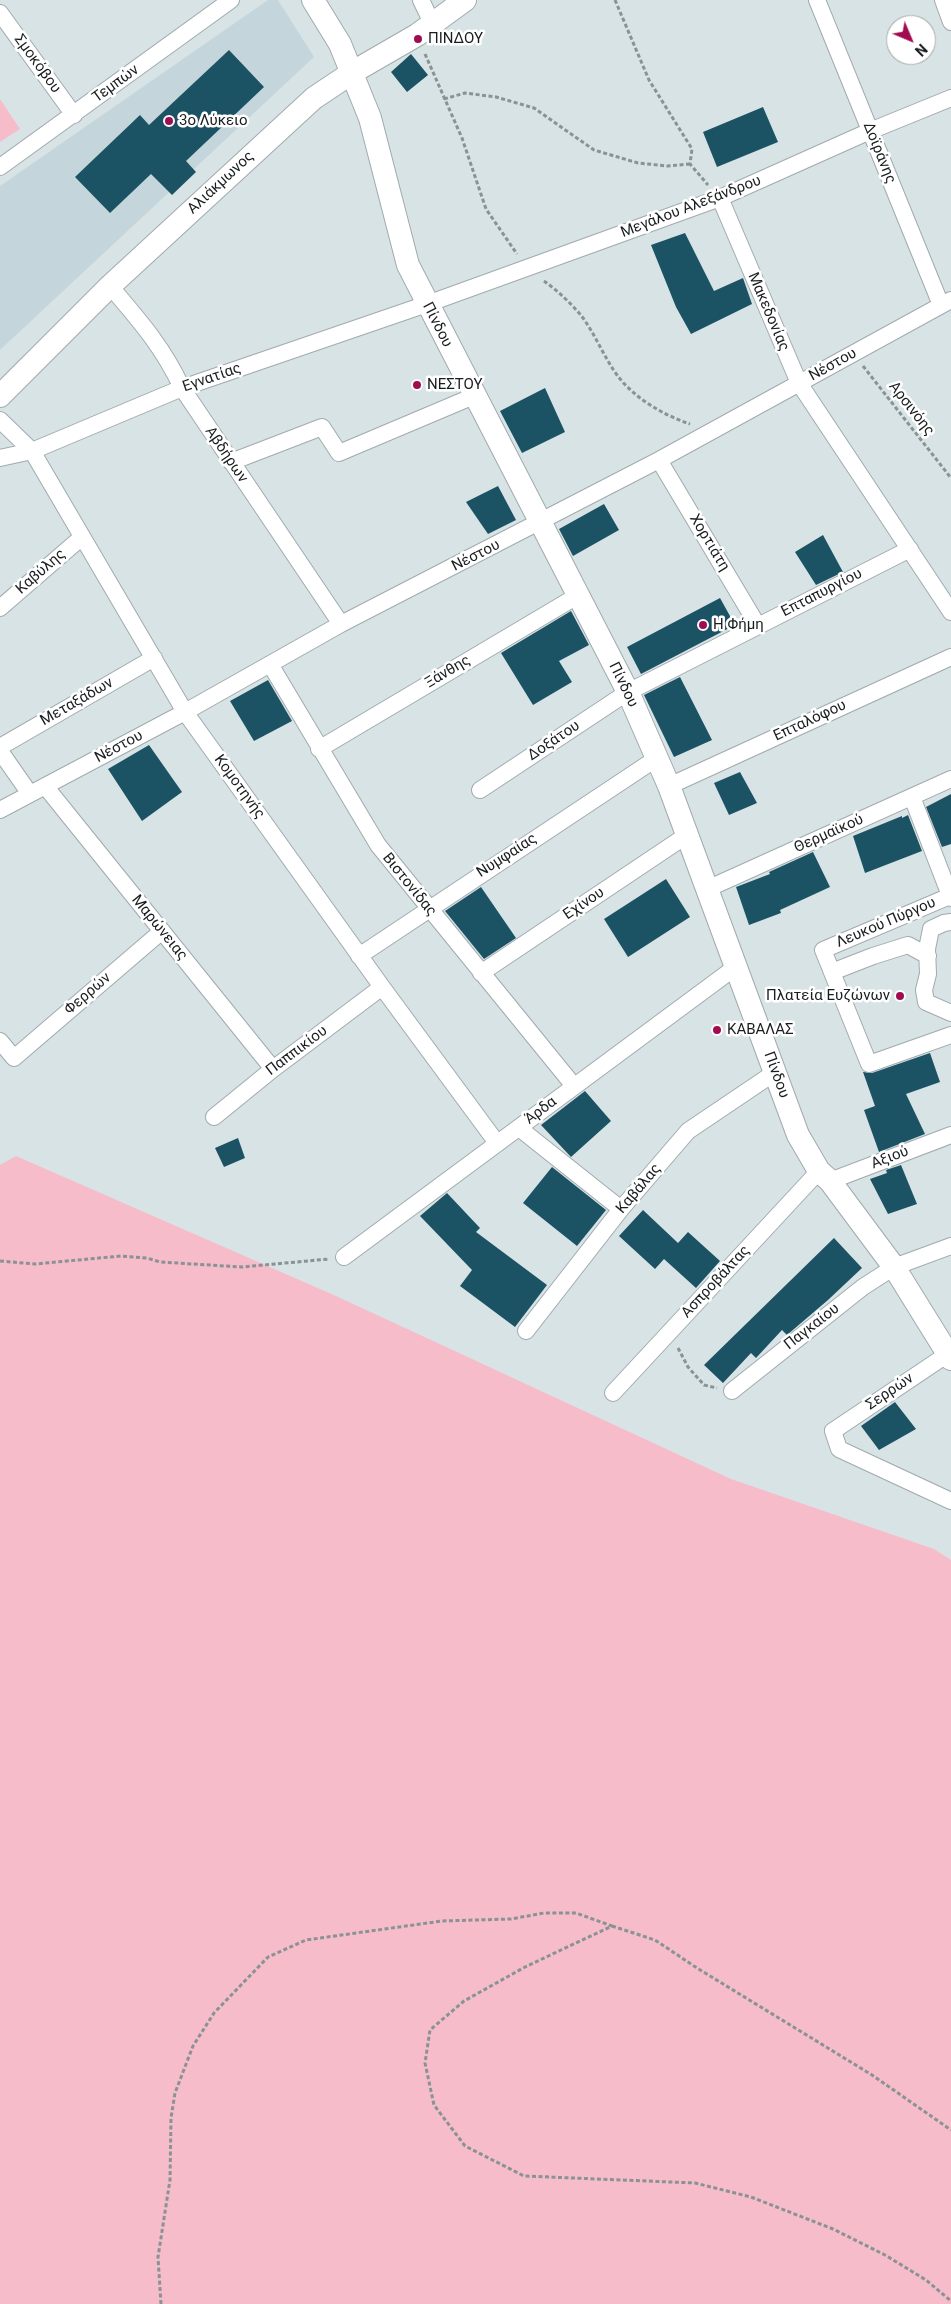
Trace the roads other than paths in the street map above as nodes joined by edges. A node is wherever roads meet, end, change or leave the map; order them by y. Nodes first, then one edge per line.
1 (231, 0) edge
2 (313, 0) edge
3 (421, 0) edge
4 (465, 0) edge
5 (816, 0) edge
6 (943, 0) edge
7 (0, 13) edge
8 (951, 22) edge
9 (424, 29) junction
10 (353, 72) junction
11 (951, 98) edge
12 (74, 115) junction
13 (870, 131) junction
14 (0, 167) edge
15 (720, 198) junction
16 (110, 286) junction
17 (946, 303) edge
18 (427, 304) junction
19 (799, 384) junction
20 (182, 388) junction
21 (0, 396) edge
22 (474, 396) junction
23 (0, 420) edge
24 (32, 451) junction
25 (0, 458) edge
26 (659, 460) junction
27 (231, 462) junction
28 (539, 524) junction
29 (82, 537) junction
30 (910, 548) junction
31 (577, 596) junction
32 (0, 608) edge
33 (951, 612) edge
34 (341, 624) junction
35 (758, 626) junction
36 (951, 657) edge
37 (154, 658) junction
38 (270, 664) junction
39 (628, 692) junction
40 (185, 712) junction
41 (0, 747) edge
42 (319, 749) junction
43 (0, 751) edge
44 (656, 758) junction
45 (951, 779) edge
46 (46, 786) junction
47 (669, 786) junction
48 (480, 790) dead end
49 (30, 794) junction
50 (912, 797) junction
51 (0, 810) edge
52 (687, 835) junction
53 (707, 889) junction
54 (951, 897) edge
55 (428, 908) junction
56 (951, 922) edge
57 (162, 931) junction
58 (359, 956) junction
59 (928, 956) junction
60 (737, 966) junction
61 (832, 972) junction
62 (481, 974) junction
63 (382, 987) junction
64 (951, 1014) edge
65 (951, 1035) edge
66 (0, 1041) edge
67 (273, 1070) junction
68 (774, 1072) junction
69 (574, 1086) junction
70 (214, 1117) dead end
71 (519, 1128) junction
72 (951, 1135) edge
73 (497, 1143) junction
74 (825, 1176) junction
75 (622, 1209) junction
76 (951, 1246) edge
77 (344, 1257) road end
78 (894, 1268) junction
79 (526, 1331) dead end
80 (949, 1356) edge
81 (732, 1391) road end
82 (613, 1393) dead end
83 (951, 1501) edge

1 - 12 street, Τεμπών
2 - 10 street, Πίνδου
3 - 9 street
4 - 9 street, Αλιάκμωνος
5 - 13 street, Δοϊράνης
6 - 8 street
7 - 12 street, Σμοκόβου
9 - 10 street, Αλιάκμωνος
10 - 16 street, Αλιάκμωνος
10 - 18 street, Πίνδου
11 - 13 street, Μεγάλου Αλεξάνδρου
12 - 14 street, Τεμπών
13 - 15 street, Μεγάλου Αλεξάνδρου
13 - 17 street, Δοϊράνης
15 - 18 street, Μεγάλου Αλεξάνδρου
15 - 19 street, Μακεδονίας
16 - 20 street, Αβδήρων
16 - 21 street, Αλιάκμωνος
17 - 19 street, Νέστου
18 - 20 street, Εγνατίας
18 - 22 street, Πίνδου
19 - 26 street, Νέστου
19 - 30 street, Μακεδονίας
20 - 24 street, Εγνατίας
20 - 27 street, Αβδήρων
22 - 27 street
22 - 28 street, Πίνδου
23 - 24 street, Κομοτηνής
24 - 25 street, Εγνατίας
24 - 29 street, Κομοτηνής
26 - 28 street, Νέστου
26 - 35 street, Χορτιάτη
27 - 34 street, Αβδήρων
28 - 31 street, Πίνδου
28 - 34 street, Νέστου
29 - 32 street, Καβύλης
29 - 37 street, Κομοτηνής
30 - 33 street, Μακεδονίας
30 - 35 street, Επταπυργίου
31 - 39 street, Πίνδου
31 - 42 street, Ξάνθης
34 - 38 street, Νέστου
35 - 39 street, Επταπυργίου
36 - 47 street, Επταλόφου
37 - 40 street, Κομοτηνής
37 - 41 street, Μεταξάδων
38 - 40 street, Νέστου
38 - 42 street, Βιστονίδας
39 - 44 street, Πίνδου
39 - 48 street, Δοξάτου
40 - 46 street, Νέστου
40 - 58 street, Κομοτηνής
42 - 55 street, Βιστονίδας
43 - 49 street
44 - 47 street, Πίνδου
44 - 55 street, Νυμφαίας
45 - 50 street, Θερμαϊκού
46 - 49 street, Νέστου
46 - 57 street, Μαρώνειας
47 - 52 street, Πίνδου
49 - 51 street, Νέστου
50 - 53 street, Θερμαϊκού
50 - 54 street
52 - 53 street, Πίνδου
52 - 62 street, Εχίνου
53 - 60 street, Πίνδου
54 - 61 street, Λευκού Πύργου
55 - 58 street, Νυμφαίας
55 - 62 street, Βιστονίδας
56 - 59 street
57 - 66 street, Φερρών
57 - 67 street, Μαρώνειας
58 - 63 street, Κομοτηνής
59 - 61 street
59 - 64 street
60 - 68 street, Πίνδου
60 - 69 street, Άρδα
61 - 65 street, Λευκού Πύργου
62 - 69 street, Βιστονίδας
63 - 67 street, Παππικίου
63 - 73 street, Κομοτηνής
67 - 70 street, Παππικίου
68 - 74 street, Πίνδου
68 - 75 street, Καβάλας
69 - 71 street, Άρδα
71 - 73 street, Άρδα
71 - 75 street
72 - 74 street, Αξιού
73 - 77 street, Άρδα
74 - 78 street, Πίνδου
74 - 82 street, Ασπροβάλτας
75 - 79 street, Καβάλας
76 - 78 street, Παγκαίου
78 - 80 street, Πίνδου
78 - 81 street, Παγκαίου
80 - 83 street, Σερρών

